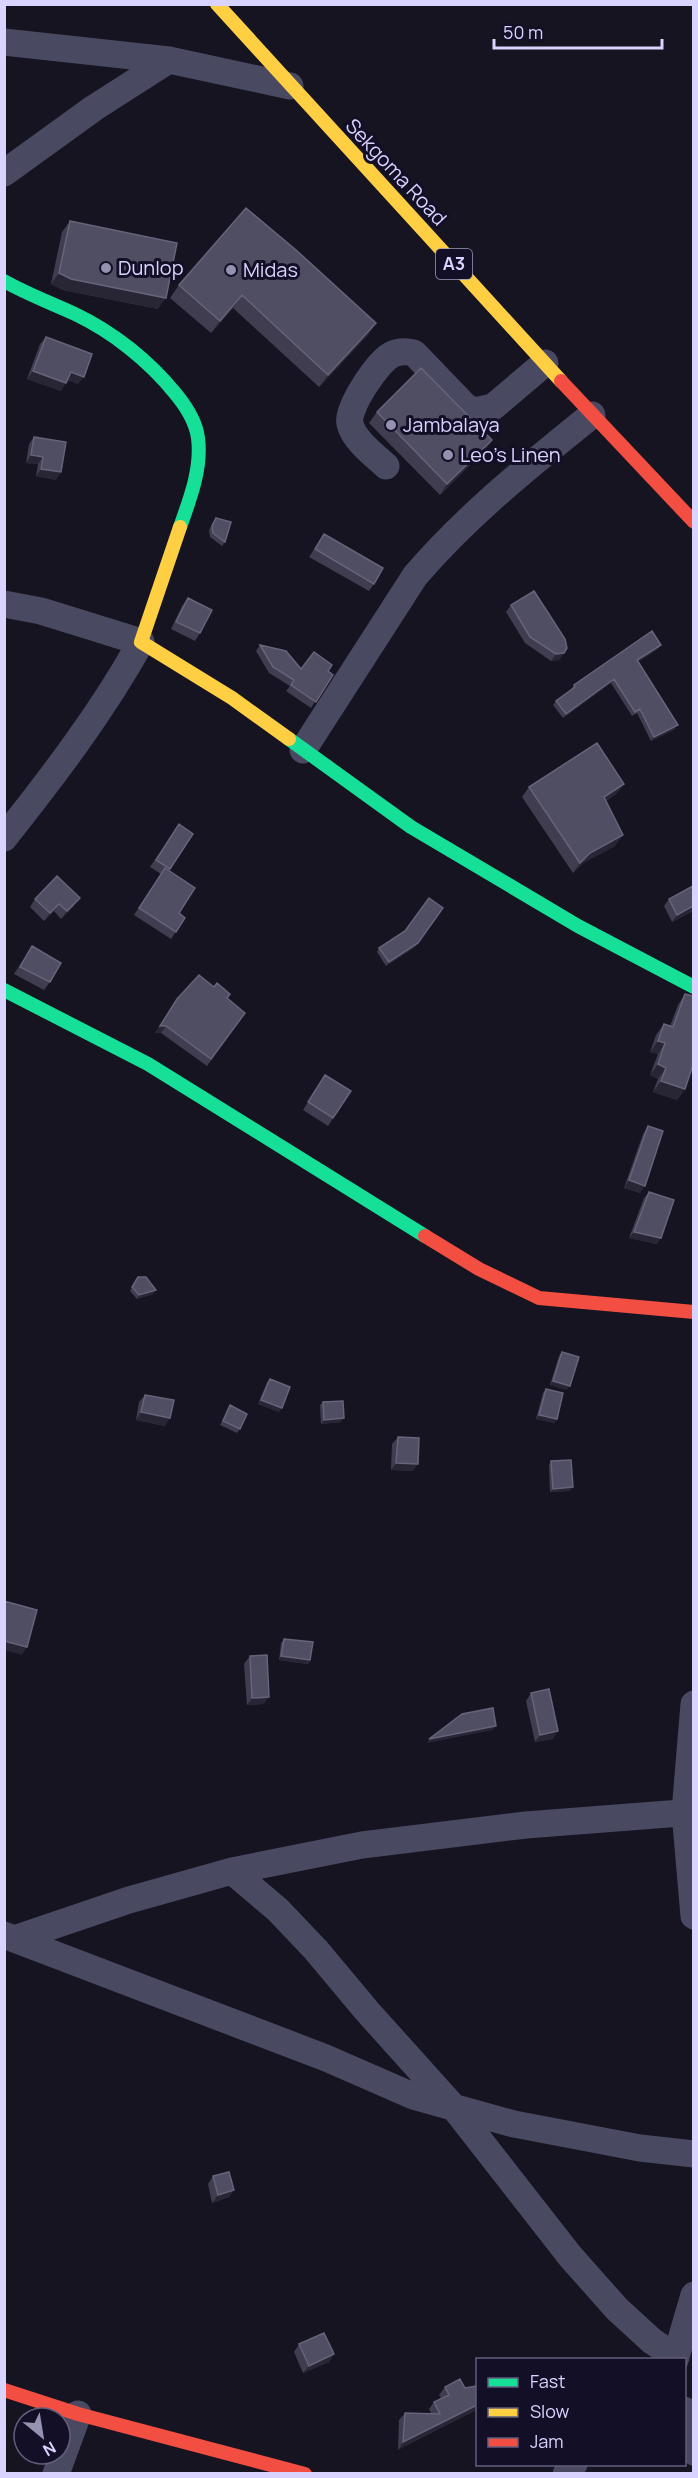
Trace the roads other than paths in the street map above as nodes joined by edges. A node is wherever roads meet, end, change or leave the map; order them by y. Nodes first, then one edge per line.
1 (218, 4) edge
2 (4, 42) edge
3 (169, 60) junction
4 (290, 86) junction
5 (4, 173) edge
6 (4, 281) edge
7 (544, 363) junction
8 (592, 415) junction
9 (386, 466) dead end
10 (693, 522) edge
11 (4, 604) edge
12 (141, 642) junction
13 (303, 750) junction
14 (4, 838) edge
15 (693, 987) edge
16 (4, 990) edge
17 (693, 1311) edge
18 (693, 1704) edge
19 (689, 1812) edge
20 (232, 1871) junction
21 (693, 1916) edge
22 (9, 1937) edge
23 (456, 2110) junction
24 (693, 2154) edge
25 (693, 2295) edge
26 (693, 2329) edge
27 (675, 2358) edge
28 (676, 2358) edge
29 (677, 2358) edge
30 (4, 2390) edge
31 (78, 2414) junction
32 (686, 2419) edge
33 (693, 2451) edge
34 (56, 2474) edge
35 (305, 2474) edge

1 - 4 main road, Sekgoma Road / A3
2 - 3 street
3 - 4 street
3 - 5 street
4 - 7 main road, Sekgoma Road / A3
6 - 12 main road
7 - 8 main road, Sekgoma Road / A3
7 - 9 street
8 - 10 main road, Sekgoma Road / A3
8 - 13 street
11 - 12 street
12 - 13 main road
12 - 14 street
13 - 15 main road
16 - 17 main road
18 - 19 street
19 - 20 street
19 - 21 street
20 - 22 street
20 - 23 street
22 - 23 street
23 - 24 street
23 - 27 street
25 - 28 street
26 - 29 street
30 - 31 main road
31 - 34 street
31 - 35 main road
32 - 33 street

